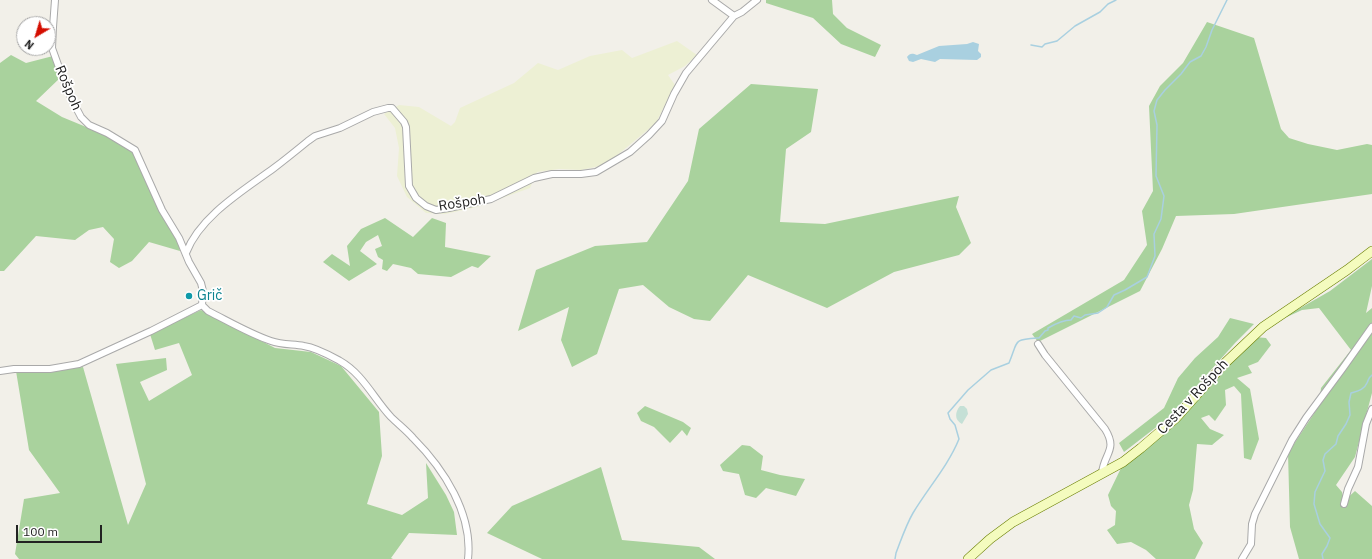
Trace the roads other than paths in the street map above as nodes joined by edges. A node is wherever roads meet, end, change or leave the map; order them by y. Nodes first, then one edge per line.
1 (55, 0) edge
2 (712, 0) edge
3 (756, 0) edge
4 (734, 16) junction
5 (1372, 251) edge
6 (186, 253) junction
7 (202, 305) junction
8 (1372, 327) edge
9 (1038, 344) dead end
10 (0, 371) edge
11 (1372, 409) edge
12 (1102, 473) junction
13 (1344, 504) dead end
14 (468, 559) edge
15 (968, 559) edge
16 (1242, 559) edge

1 - 6 street, Rošpoh
2 - 4 street
3 - 4 street, Rošpoh
4 - 6 street, Rošpoh
5 - 12 street, Cesta v Rošpoh
6 - 7 street, Rošpoh
7 - 10 street
7 - 14 street
8 - 16 street
9 - 12 street
11 - 13 street
12 - 15 street, Cesta v Rošpoh

